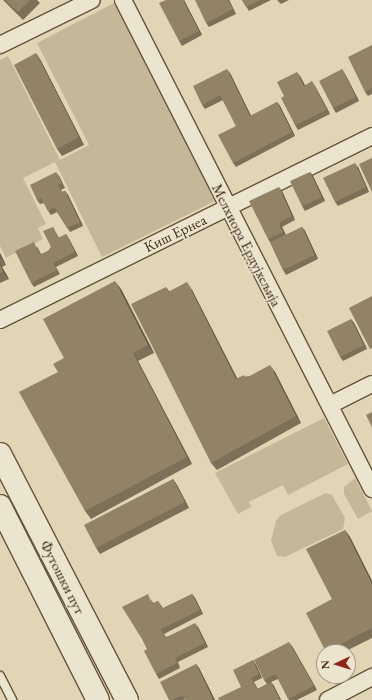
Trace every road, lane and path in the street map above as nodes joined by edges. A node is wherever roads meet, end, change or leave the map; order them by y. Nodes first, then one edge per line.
1 (92, 0) edge
2 (123, 0) edge
3 (0, 45) edge
4 (372, 136) edge
5 (228, 207) junction
6 (0, 320) edge
7 (372, 384) edge
8 (330, 405) junction
9 (0, 454) edge
10 (372, 489) edge
11 (0, 506) edge
12 (0, 676) edge
13 (372, 678) edge
14 (12, 700) edge
15 (98, 700) edge
16 (127, 700) edge
17 (328, 700) edge

1 - 3 street
2 - 5 street, Мелхиора Ердујхељија
4 - 5 street, Киш Ернеа
5 - 6 street, Киш Ернеа
5 - 8 street, Мелхиора Ердујхељија
7 - 8 street
8 - 10 street, Мелхиора Ердујхељија
9 - 16 main road, Футошки пут
11 - 15 main road, Футошки пут
12 - 14 lane
13 - 17 street

